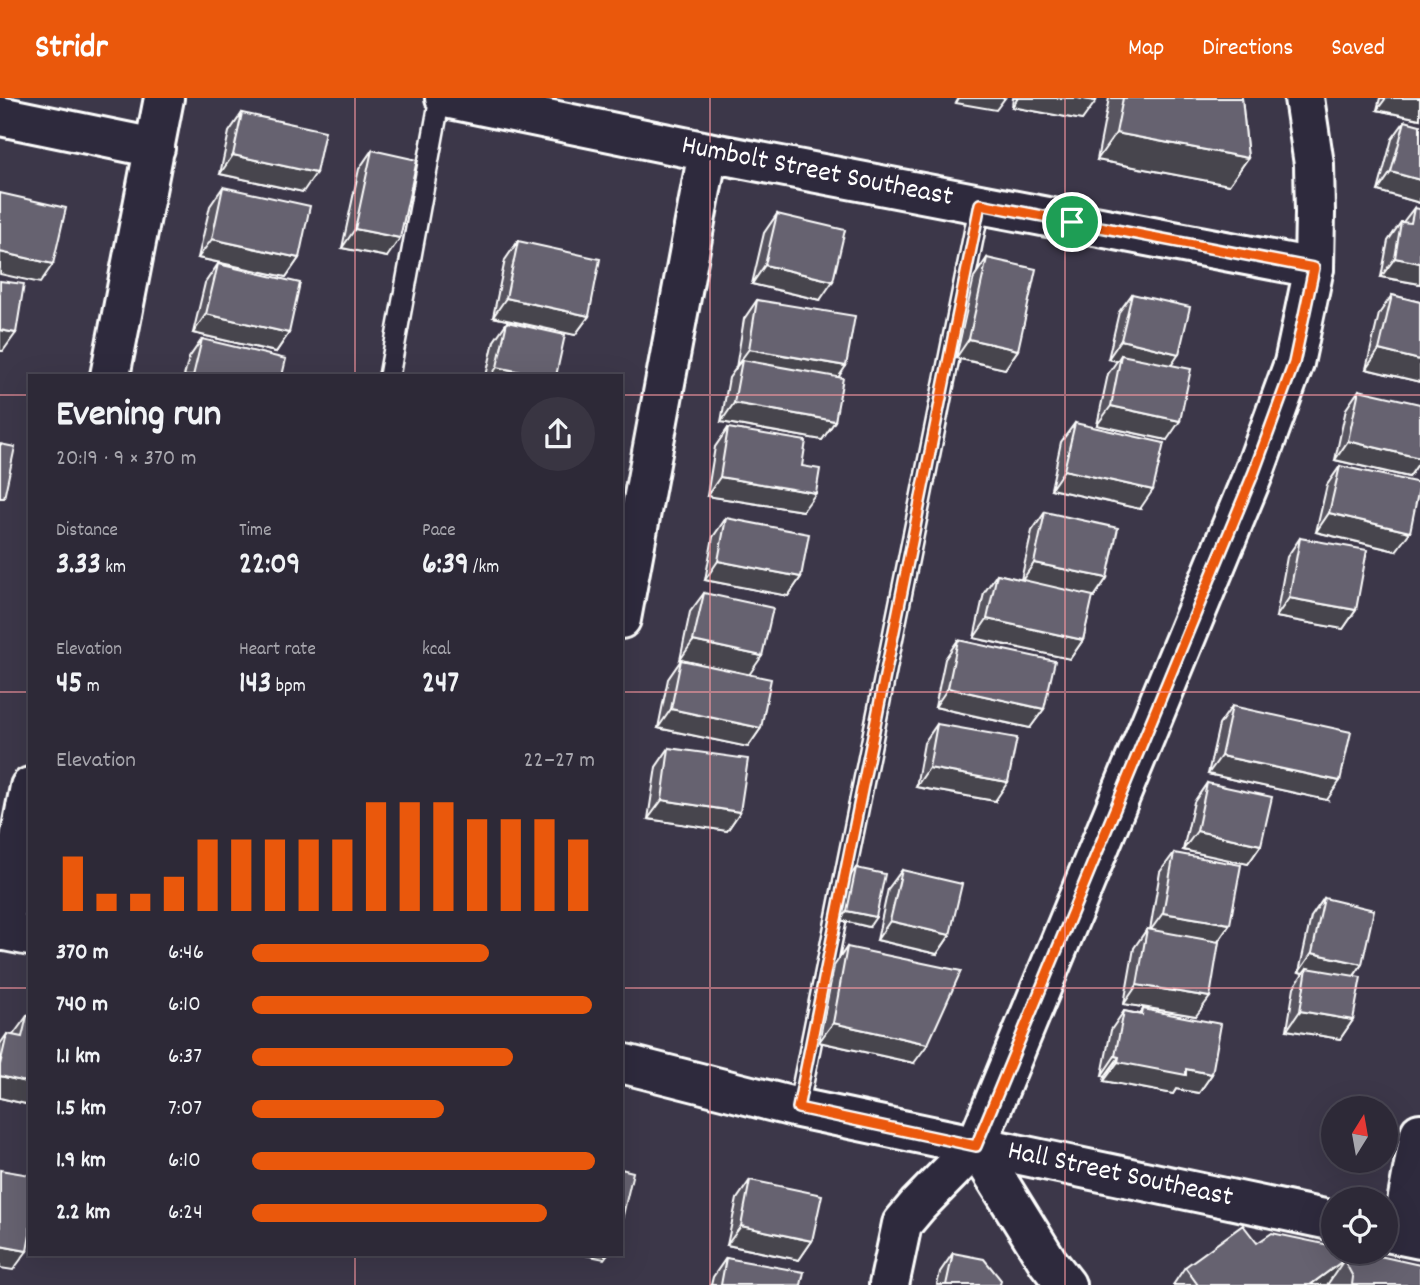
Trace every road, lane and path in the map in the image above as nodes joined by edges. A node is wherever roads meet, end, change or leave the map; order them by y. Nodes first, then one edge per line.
1 (164, 98) edge
2 (442, 98) edge
3 (1304, 98) edge
4 (0, 116) edge
5 (155, 148) junction
6 (708, 152) junction
7 (980, 204) junction
8 (1314, 268) junction
9 (110, 374) edge
10 (388, 374) edge
11 (623, 608) edge
12 (28, 802) edge
13 (10, 932) edge
14 (623, 1064) edge
15 (798, 1108) junction
16 (1420, 1133) edge
17 (976, 1146) junction
18 (1321, 1218) edge
19 (1402, 1235) edge
20 (889, 1285) edge
21 (1066, 1285) edge

1 - 5 street
2 - 6 street, Humbolt Street Southeast
2 - 10 lane
3 - 8 street
4 - 5 street
5 - 9 street
6 - 7 street, Humbolt Street Southeast
6 - 11 street
7 - 8 street, Humbolt Street Southeast
7 - 15 lane
8 - 17 street
12 - 13 street
14 - 15 street, Hall Street Southeast
15 - 17 street, Hall Street Southeast
16 - 19 street
17 - 18 street, Hall Street Southeast
17 - 20 street
17 - 21 street

